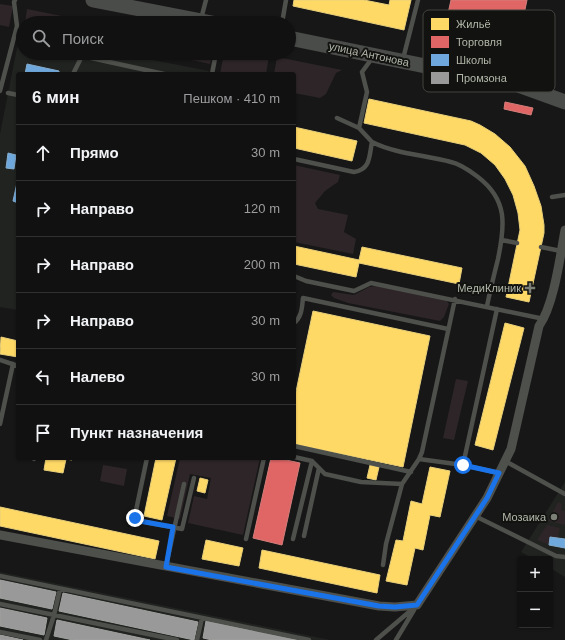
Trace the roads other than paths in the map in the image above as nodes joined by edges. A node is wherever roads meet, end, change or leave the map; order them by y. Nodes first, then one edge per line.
1 (15, 0) edge
2 (93, 0) edge
3 (206, 0) edge
4 (286, 0) edge
5 (418, 0) edge
6 (175, 16) edge
7 (206, 16) edge
8 (283, 16) edge
9 (16, 18) edge
10 (16, 30) edge
11 (296, 39) edge
12 (374, 55) junction
13 (80, 60) edge
14 (100, 60) edge
15 (215, 60) edge
16 (403, 62) junction
17 (423, 66) edge
18 (74, 72) edge
19 (155, 72) edge
20 (212, 72) edge
21 (0, 90) edge
22 (555, 90) edge
23 (565, 91) edge
24 (537, 92) edge
25 (8, 93) dead end
26 (16, 94) edge
27 (565, 102) edge
28 (337, 118) dead end
29 (359, 128) junction
30 (372, 142) junction
31 (296, 159) edge
32 (565, 195) edge
33 (552, 197) dead end
34 (565, 230) edge
35 (502, 240) junction
36 (518, 243) dead end
37 (541, 247) dead end
38 (561, 251) junction
39 (296, 277) edge
40 (455, 299) junction
41 (487, 306) junction
42 (497, 308) junction
43 (544, 319) junction
44 (296, 322) edge
45 (448, 329) junction
46 (0, 360) edge
47 (16, 365) edge
48 (0, 424) edge
49 (296, 446) edge
50 (296, 457) edge
51 (419, 459) junction
52 (147, 460) edge
53 (264, 460) edge
54 (312, 461) junction
55 (505, 461) junction
56 (463, 465) junction
57 (319, 468) junction
58 (411, 472) junction
59 (499, 473) junction
60 (194, 478) dead end
61 (184, 484) dead end
62 (402, 484) junction
63 (565, 494) edge
64 (475, 516) junction
65 (173, 527) junction
66 (0, 535) edge
67 (304, 536) dead end
68 (246, 538) dead end
69 (294, 539) dead end
70 (565, 558) edge
71 (383, 565) dead end
72 (166, 567) junction
73 (0, 576) edge
74 (60, 589) junction
75 (0, 604) edge
76 (417, 605) junction
77 (54, 615) junction
78 (202, 618) junction
79 (0, 632) edge
80 (40, 640) edge
81 (46, 640) edge
82 (177, 640) edge
83 (197, 640) edge
84 (309, 640) edge
85 (376, 640) edge
86 (396, 640) edge

1 - 9 lane
2 - 6 main road
3 - 7 lane
4 - 8 lane
5 - 16 lane
10 - 21 lane
11 - 12 main road, улица Антонова
12 - 16 main road, улица Антонова
12 - 29 lane
13 - 18 lane
14 - 19 lane
15 - 20 lane
16 - 17 main road, улица Антонова
22 - 23 main road
24 - 27 main road, улица Антонова
25 - 26 lane
28 - 29 lane
29 - 30 lane
30 - 31 lane
30 - 35 lane
32 - 33 lane
34 - 38 street
35 - 36 lane
35 - 41 lane
37 - 38 lane
38 - 43 street
39 - 40 lane
40 - 41 lane
40 - 45 lane
41 - 42 lane
42 - 43 lane
42 - 56 lane
43 - 55 street
44 - 45 lane
45 - 51 lane
46 - 47 lane
47 - 48 lane
49 - 58 lane
50 - 54 lane
51 - 56 lane
51 - 58 lane
52 - 65 lane
53 - 68 lane
54 - 57 lane
54 - 69 lane
55 - 59 street
55 - 63 lane
56 - 59 lane
57 - 62 lane
57 - 67 lane
58 - 62 lane
59 - 64 street
60 - 65 lane
61 - 65 lane
62 - 71 lane
64 - 70 lane
64 - 76 street
65 - 72 lane
66 - 72 street
72 - 76 street
73 - 74 lane
74 - 77 lane
74 - 78 lane
75 - 77 lane
76 - 85 lane
76 - 86 lane
77 - 81 lane
77 - 82 lane
78 - 83 lane
78 - 84 lane
79 - 80 lane

